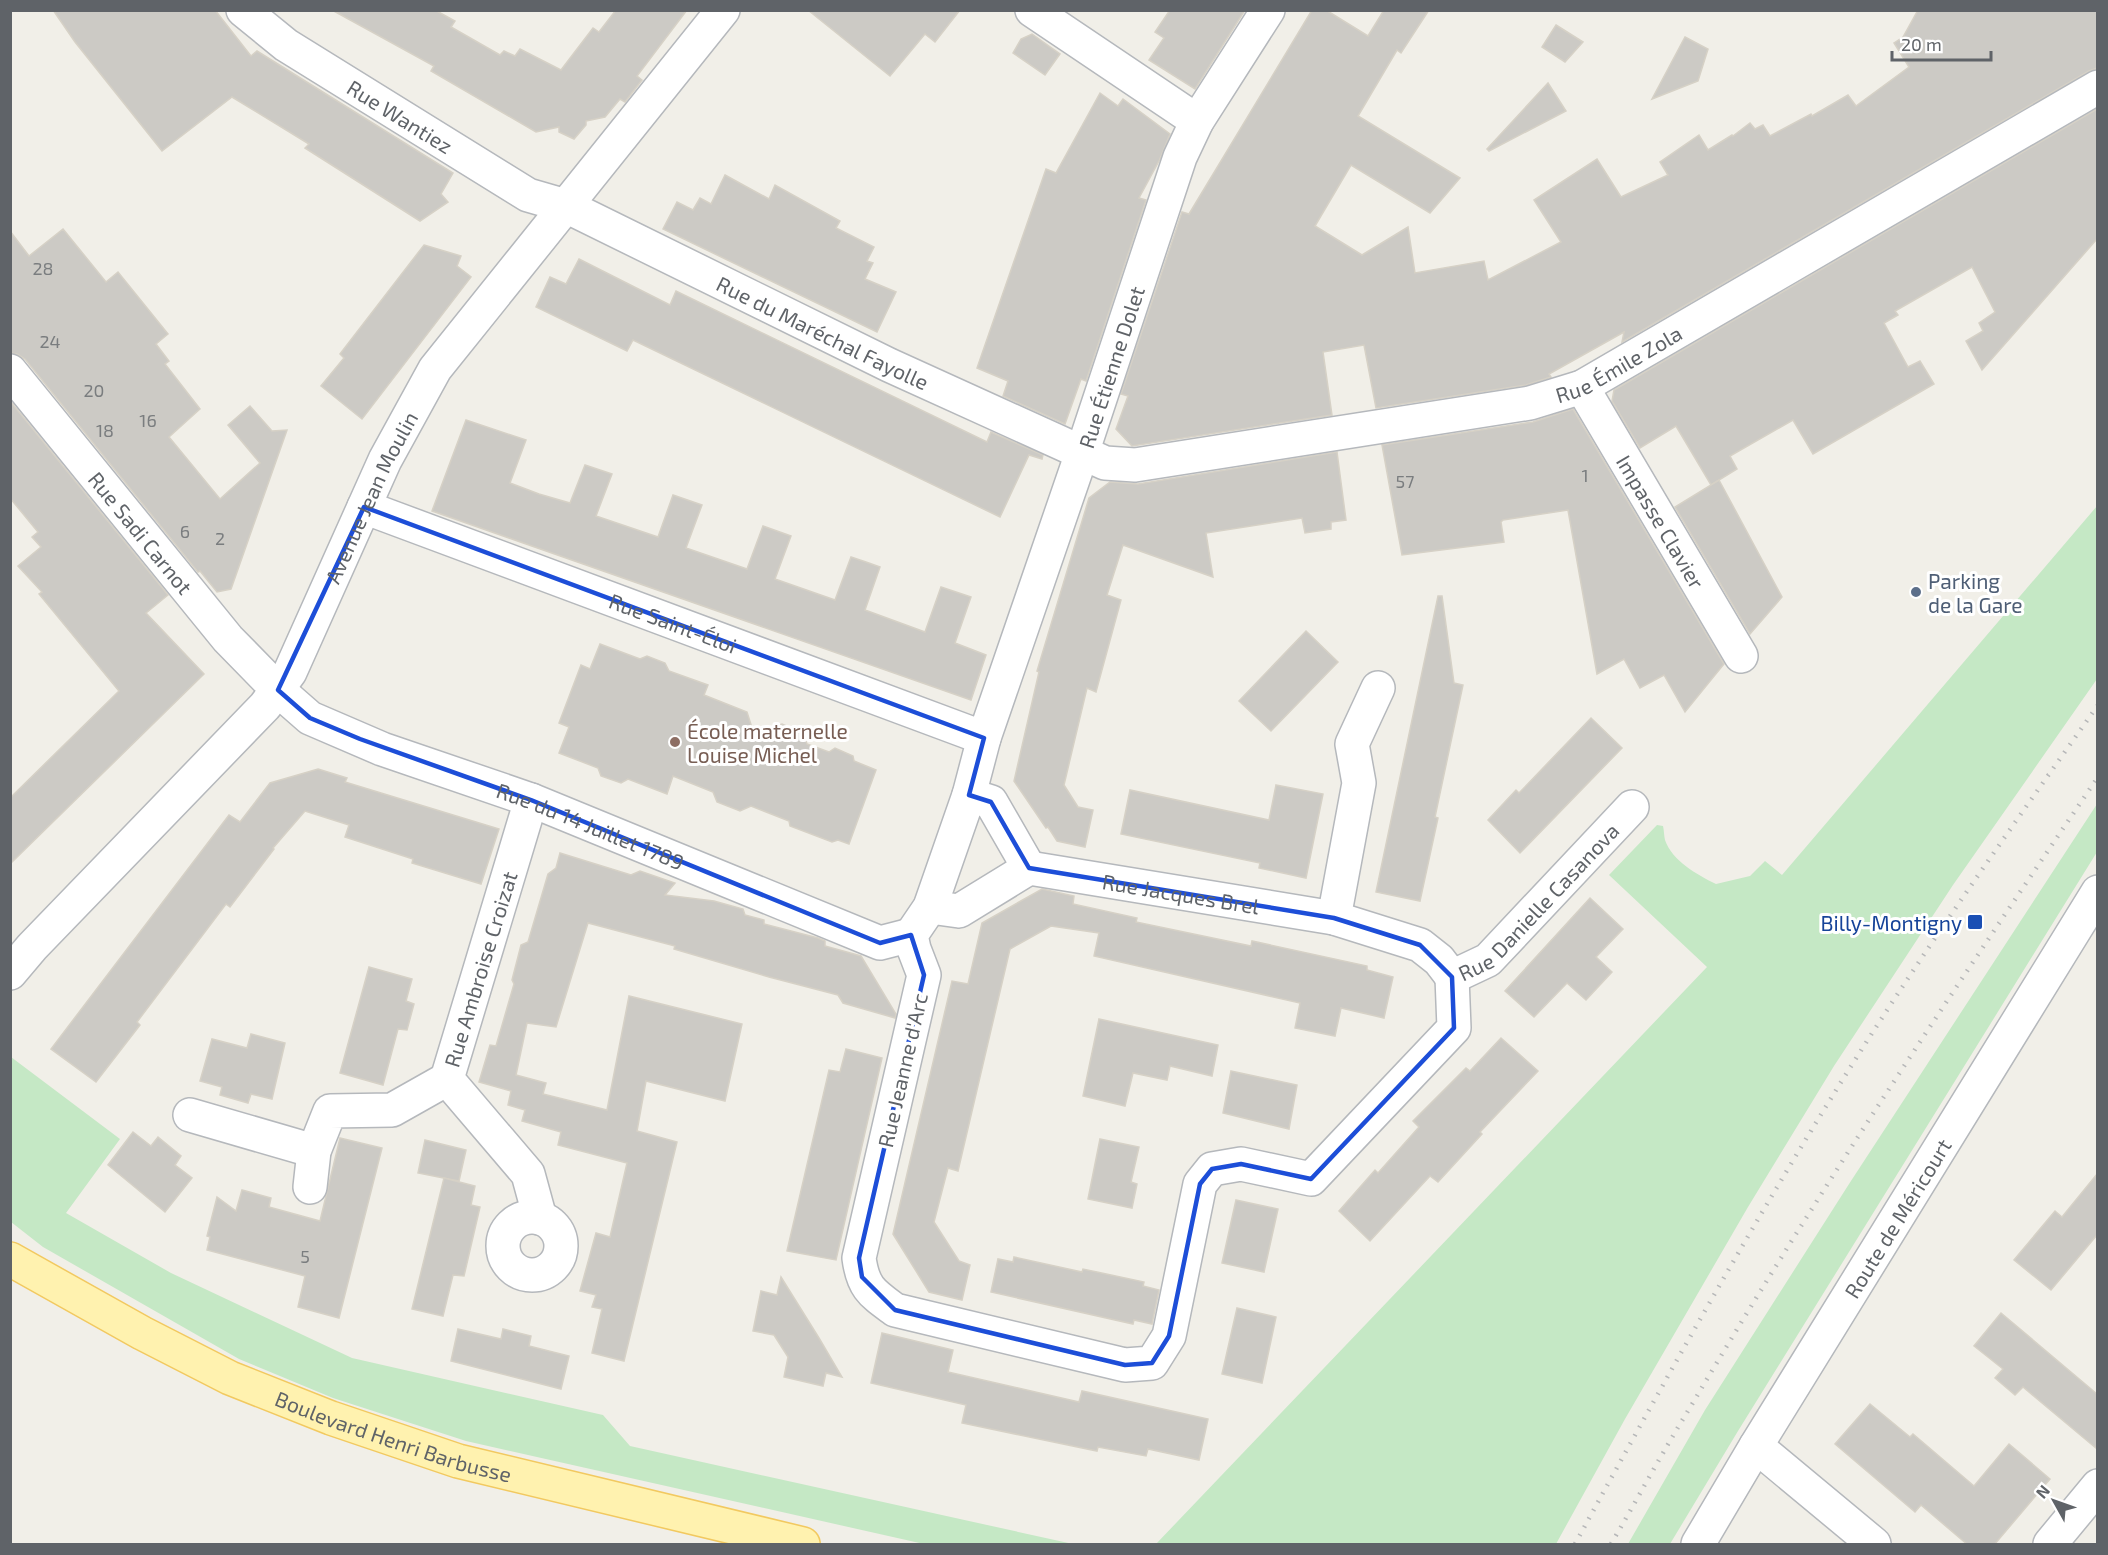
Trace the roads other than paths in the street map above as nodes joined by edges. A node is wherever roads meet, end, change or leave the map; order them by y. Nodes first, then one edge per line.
1 (243, 10) edge
2 (723, 10) edge
3 (1032, 10) edge
4 (1268, 10) edge
5 (2097, 87) edge
6 (1197, 121) junction
7 (566, 206) junction
8 (10, 371) edge
9 (1582, 387) junction
10 (1082, 453) junction
11 (364, 507) junction
12 (1741, 656) dead end
13 (1378, 688) dead end
14 (278, 690) junction
15 (984, 738) junction
16 (969, 795) junction
17 (531, 800) junction
18 (1632, 807) dead end
19 (1029, 868) junction
20 (2097, 892) edge
21 (930, 907) junction
22 (1334, 918) junction
23 (911, 935) junction
24 (10, 973) edge
25 (1452, 977) junction
26 (447, 1079) junction
27 (190, 1114) dead end
28 (314, 1151) junction
29 (310, 1187) dead end
30 (540, 1218) dead end
31 (10, 1259) edge
32 (983, 1332) joint
33 (1756, 1446) junction
34 (2097, 1486) edge
35 (803, 1545) edge
36 (1698, 1545) edge
37 (1874, 1545) edge
38 (2050, 1545) edge

1 - 7 street, Rue Wantiez
2 - 7 street, Avenue Jean Moulin
3 - 6 street
4 - 6 street, Rue Étienne Dolet
5 - 9 street, Rue Émile Zola
6 - 10 street, Rue Étienne Dolet
7 - 10 street, Rue du Maréchal Fayolle
7 - 11 street, Avenue Jean Moulin
8 - 14 street, Rue Sadi Carnot
9 - 10 street, Rue Émile Zola
9 - 12 street, Impasse Clavier
10 - 15 street, Rue Étienne Dolet
11 - 14 street, Avenue Jean Moulin
11 - 15 street, Rue Saint-Éloi
13 - 22 street
14 - 17 street, Rue du 14 Juillet 1789
14 - 24 street, Avenue Jean Moulin
15 - 16 street
16 - 19 street
16 - 21 street
17 - 23 street, Rue du 14 Juillet 1789
17 - 26 street, Rue Ambroise Croizat
18 - 25 street, Rue Danielle Casanova
19 - 21 street
19 - 22 street, Rue Jacques Brel
20 - 33 street, Route de Méricourt
21 - 23 street
22 - 25 street, Rue Jacques Brel
23 - 32 street, Rue Jeanne d'Arc
25 - 32 street, Rue Danielle Casanova
26 - 28 street
26 - 30 street, Rue Ambroise Croizat
27 - 28 street
28 - 29 street
31 - 35 main road, Boulevard Henri Barbusse
33 - 36 street, Route de Méricourt
33 - 37 street
34 - 38 street

